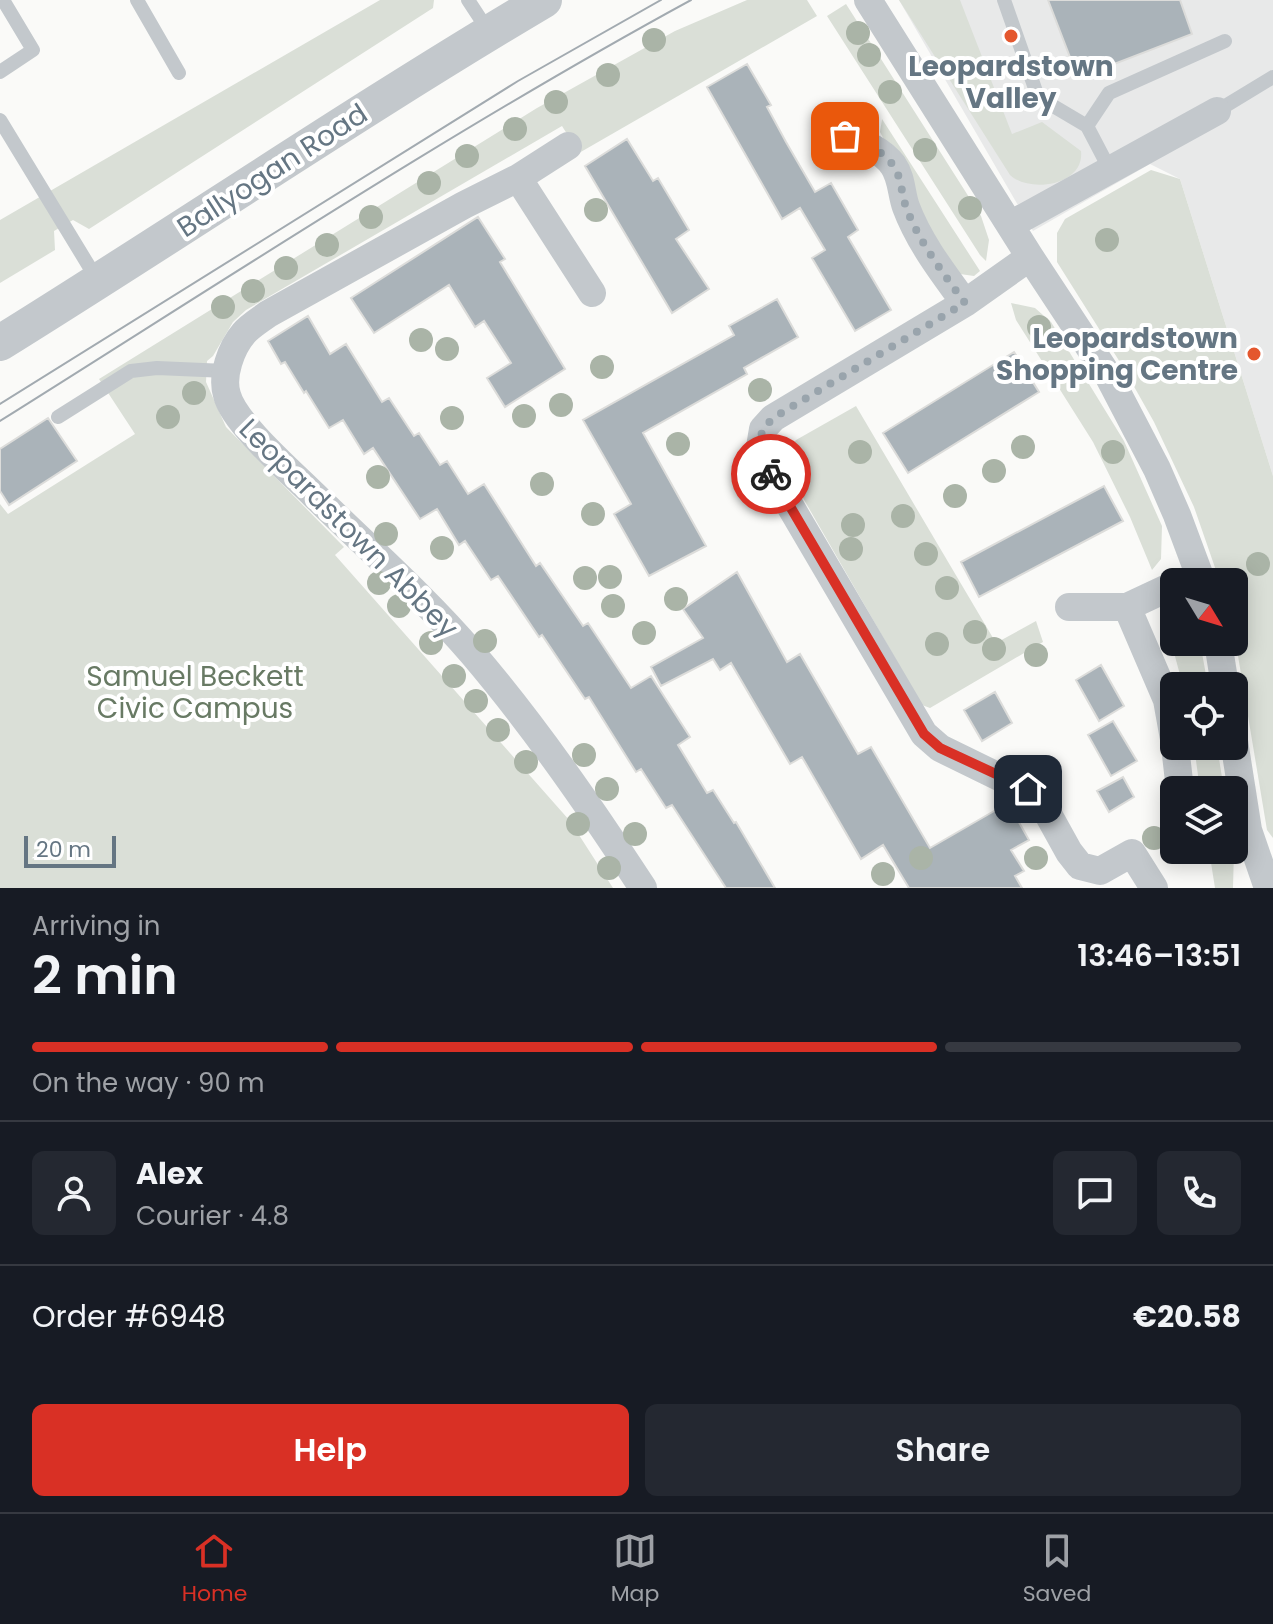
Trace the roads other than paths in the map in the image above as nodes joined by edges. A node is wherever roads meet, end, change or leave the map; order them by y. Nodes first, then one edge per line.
1 (3, 0) edge
2 (137, 0) edge
3 (468, 0) edge
4 (544, 0) edge
5 (868, 0) edge
6 (1004, 0) edge
7 (489, 33) junction
8 (1225, 41) dead end
9 (0, 72) edge
10 (179, 73) dead end
11 (1273, 77) edge
12 (1217, 111) joint
13 (0, 120) edge
14 (1087, 126) junction
15 (845, 136) dead end
16 (568, 146) dead end
17 (1110, 170) junction
18 (518, 178) junction
19 (1010, 225) junction
20 (1030, 257) junction
21 (99, 282) junction
22 (592, 293) dead end
23 (965, 303) junction
24 (0, 343) edge
25 (226, 371) junction
26 (58, 417) dead end
27 (1187, 568) edge
28 (1160, 593) edge
29 (1069, 607) dead end
30 (1127, 607) junction
31 (1160, 684) edge
32 (1237, 760) edge
33 (643, 888) edge
34 (1154, 888) edge
35 (1268, 888) edge

1 - 9 lane
2 - 10 lane
3 - 7 lane
4 - 7 street, Ballyogan Road
5 - 19 street
6 - 14 lane
7 - 21 street, Ballyogan Road
8 - 14 lane
11 - 12 lane
12 - 17 street
13 - 21 lane
14 - 17 lane
15 - 23 street
16 - 18 street
17 - 19 street
18 - 22 street
18 - 25 street
19 - 20 street
20 - 23 street
20 - 27 street
21 - 24 street, Ballyogan Road
23 - 34 street
25 - 26 lane
25 - 33 street, Leopardstown Abbey
28 - 30 street
29 - 30 street
30 - 31 street
32 - 35 street

